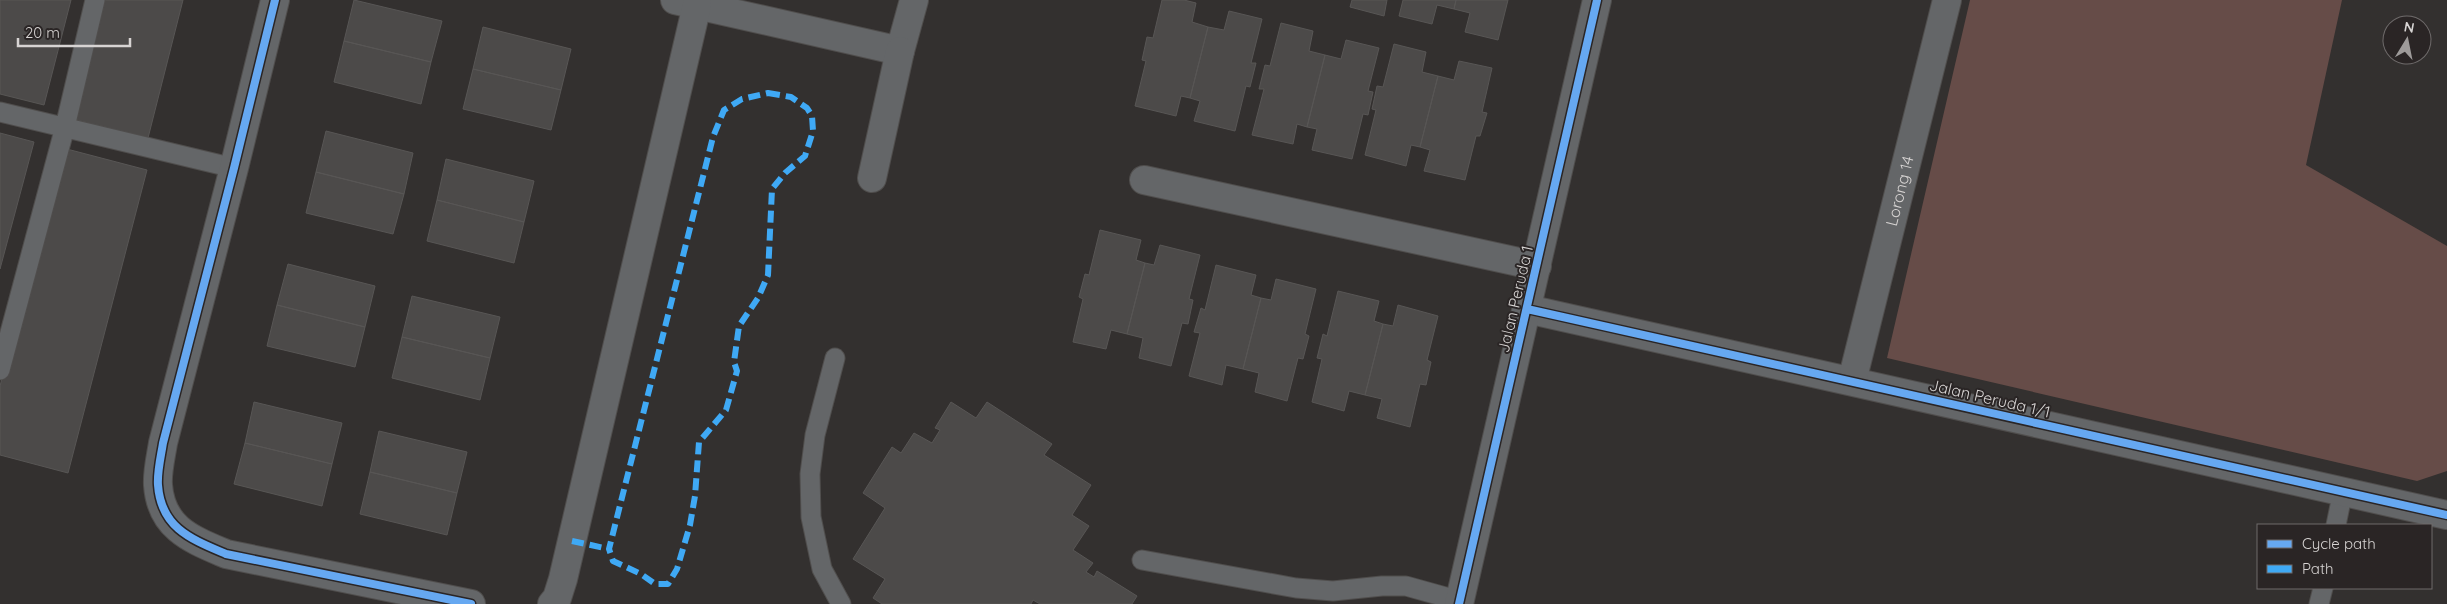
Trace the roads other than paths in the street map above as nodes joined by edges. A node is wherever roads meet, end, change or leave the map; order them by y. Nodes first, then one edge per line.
1 (95, 0) edge
2 (275, 0) edge
3 (914, 0) edge
4 (1597, 0) edge
5 (1947, 0) edge
6 (686, 3) edge
7 (900, 50) junction
8 (0, 112) edge
9 (65, 127) junction
10 (234, 168) junction
11 (872, 178) dead end
12 (1144, 180) dead end
13 (1537, 266) junction
14 (1527, 309) junction
15 (835, 358) dead end
16 (0, 370) edge
17 (1852, 381) junction
18 (2343, 491) junction
19 (2447, 514) edge
20 (2336, 524) edge
21 (1142, 560) dead end
22 (2323, 589) edge
23 (1294, 596) edge
24 (1464, 603) edge
25 (471, 604) edge
26 (552, 604) edge
27 (841, 604) edge
28 (2319, 604) edge

1 - 9 lane
2 - 10 street
3 - 7 street
4 - 13 street, Jalan Peruda 1
5 - 17 street, Lorong 14
6 - 7 street
6 - 26 street
7 - 11 street
8 - 9 lane
9 - 10 lane
9 - 16 lane
10 - 25 street
12 - 13 street
13 - 14 street, Jalan Peruda 1
14 - 17 street, Jalan Peruda 1/1
14 - 24 street, Jalan Peruda 1
15 - 27 lane
17 - 18 street, Jalan Peruda 1/1
18 - 19 street, Jalan Peruda 1/1
18 - 20 lane
21 - 23 lane
22 - 28 lane
23 - 24 lane

